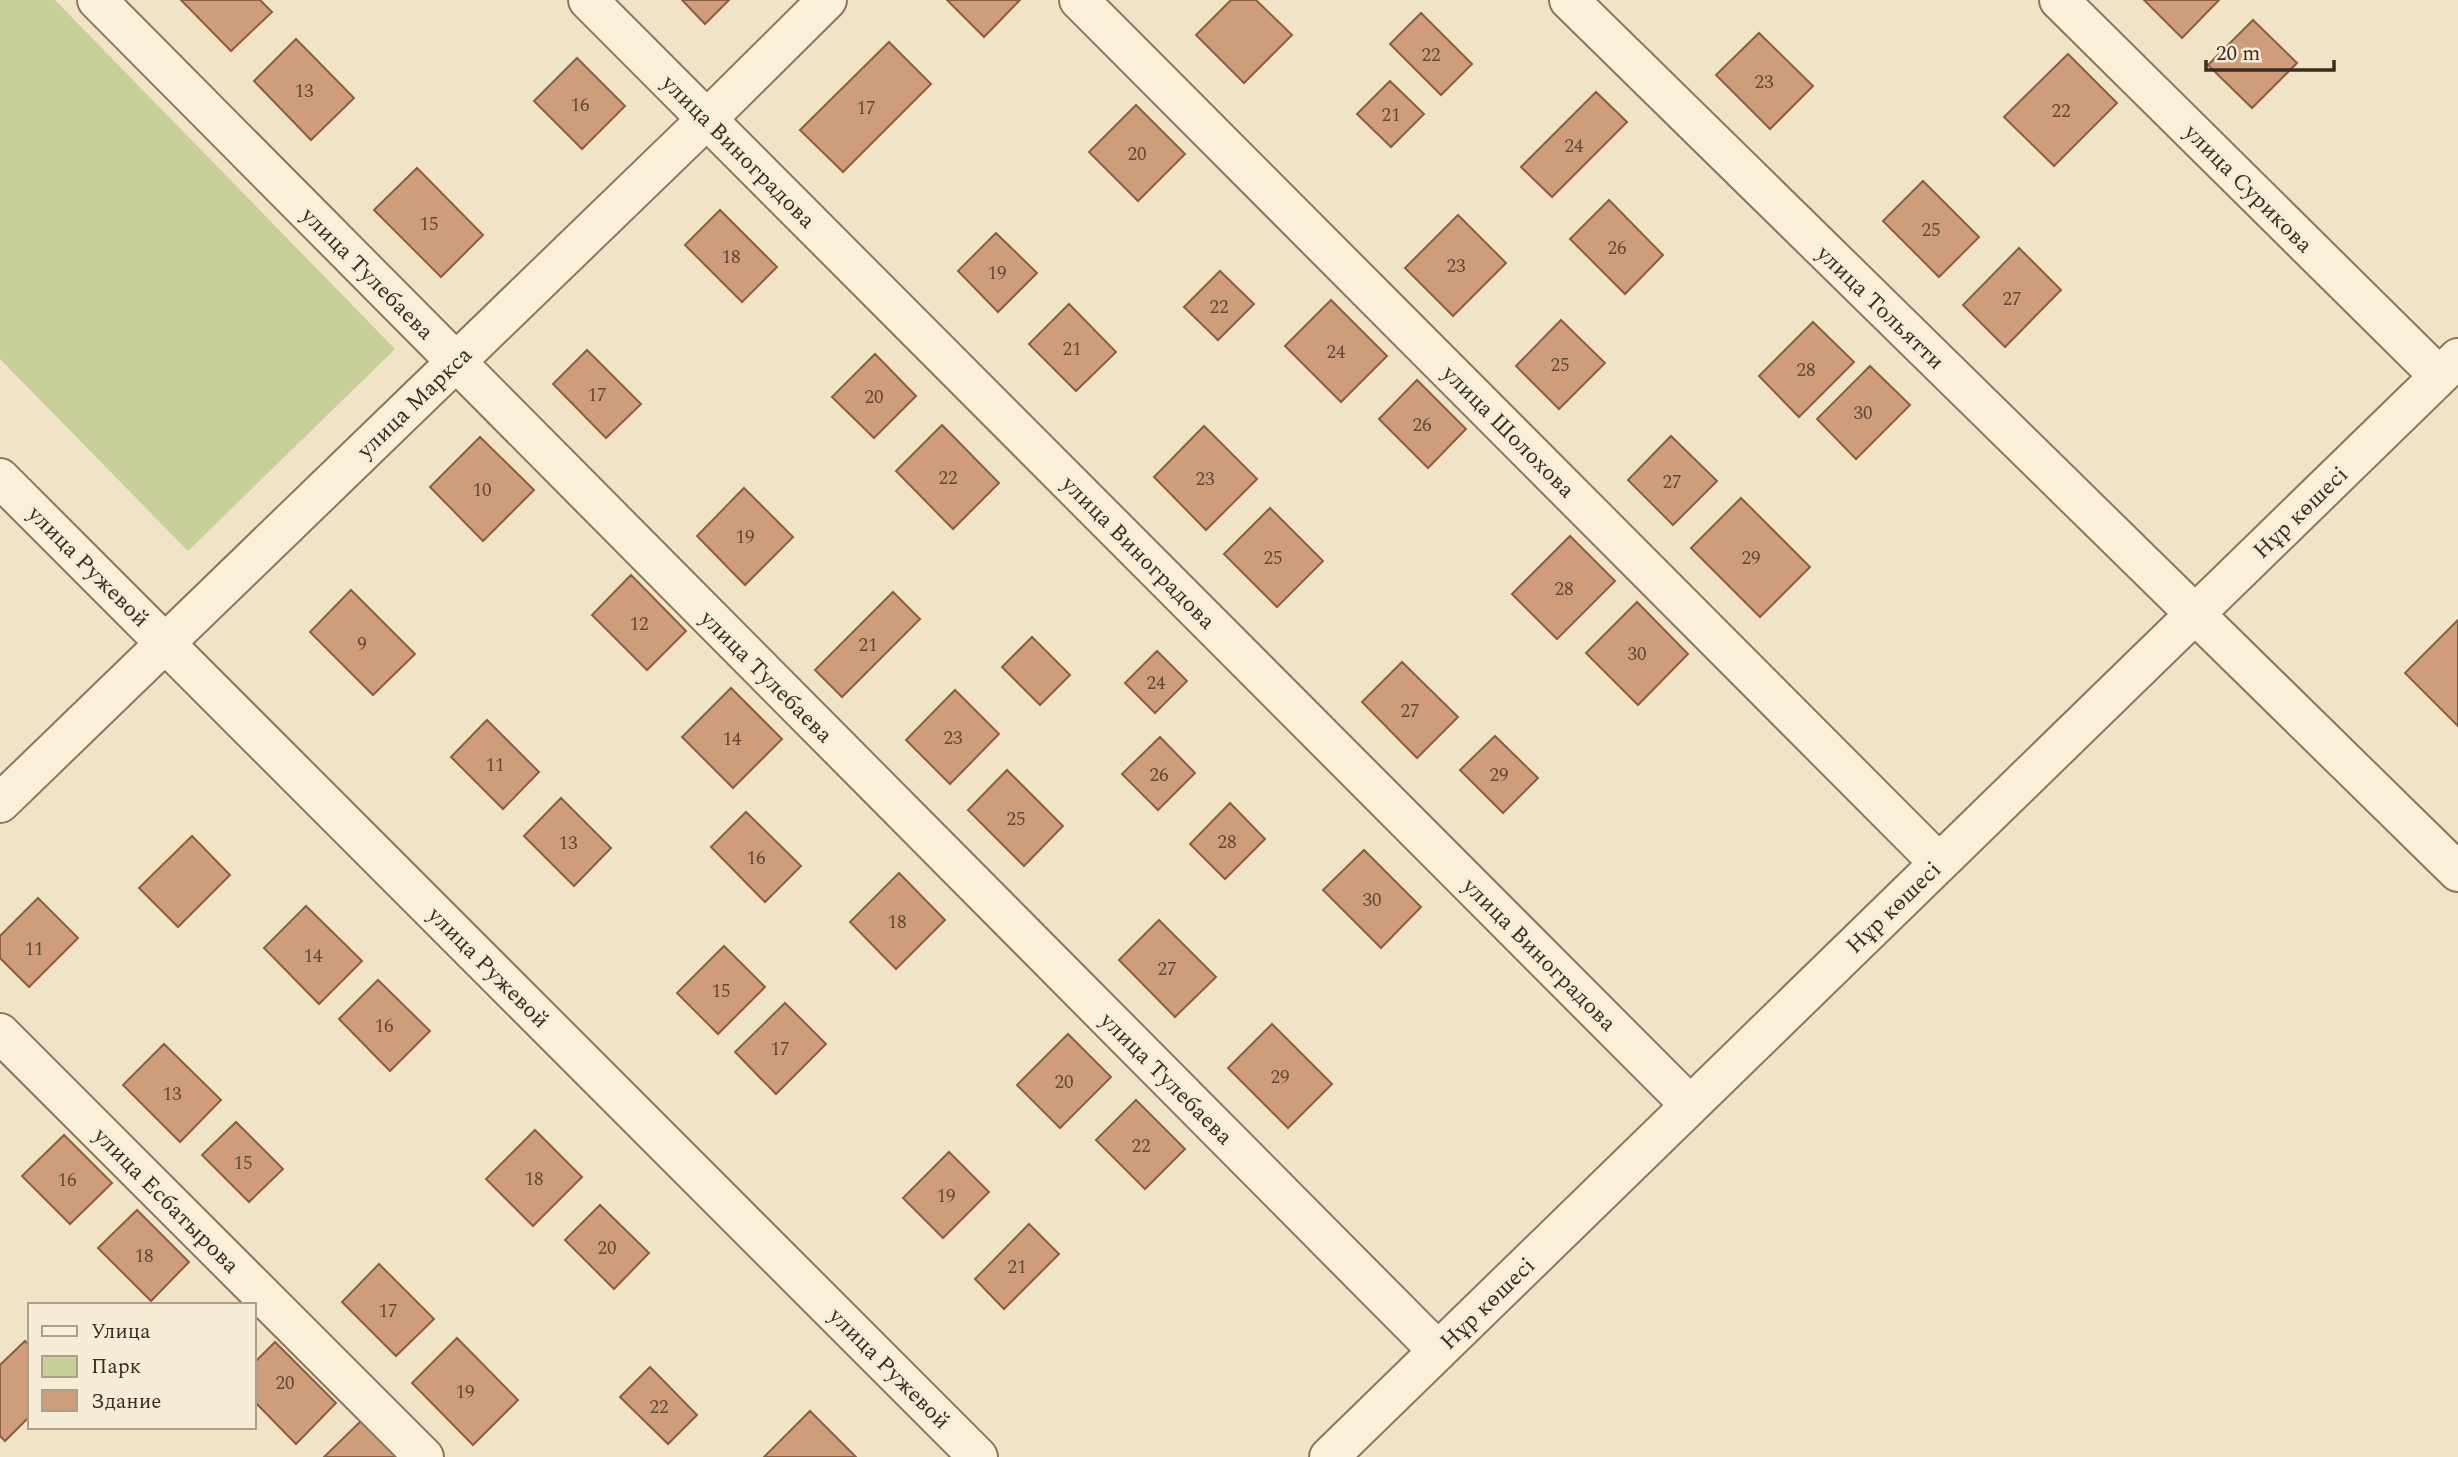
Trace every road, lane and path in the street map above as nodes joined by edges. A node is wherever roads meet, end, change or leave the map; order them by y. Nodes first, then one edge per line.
1 (97, 0) edge
2 (589, 0) edge
3 (827, 0) edge
4 (1079, 0) edge
5 (1569, 0) edge
6 (2059, 0) edge
7 (707, 119) junction
8 (455, 362) junction
9 (2448, 367) edge
10 (0, 478) edge
11 (2194, 614) junction
12 (165, 642) junction
13 (0, 803) edge
14 (1939, 863) junction
15 (2458, 872) edge
16 (0, 1033) edge
17 (1690, 1105) junction
18 (1438, 1351) junction
19 (424, 1457) edge
20 (978, 1457) edge
21 (1329, 1457) edge

1 - 8 street, улица Тулебаева
2 - 7 street, улица Виноградова
3 - 7 street, улица Маркса
4 - 14 street, улица Шолохова
5 - 11 street, улица Тольятти
6 - 9 street, улица Сурикова
7 - 8 street, улица Маркса
7 - 17 street, улица Виноградова
8 - 12 street, улица Маркса
8 - 18 street, улица Тулебаева
9 - 11 street, Нұр көшесі
10 - 12 street, улица Ружевой
11 - 14 street, Нұр көшесі
11 - 15 street, улица Тольятти
12 - 13 street, улица Маркса
12 - 20 street, улица Ружевой
14 - 17 street, Нұр көшесі
16 - 19 street, улица Есбатырова
17 - 18 street, Нұр көшесі
18 - 21 street, Нұр көшесі

